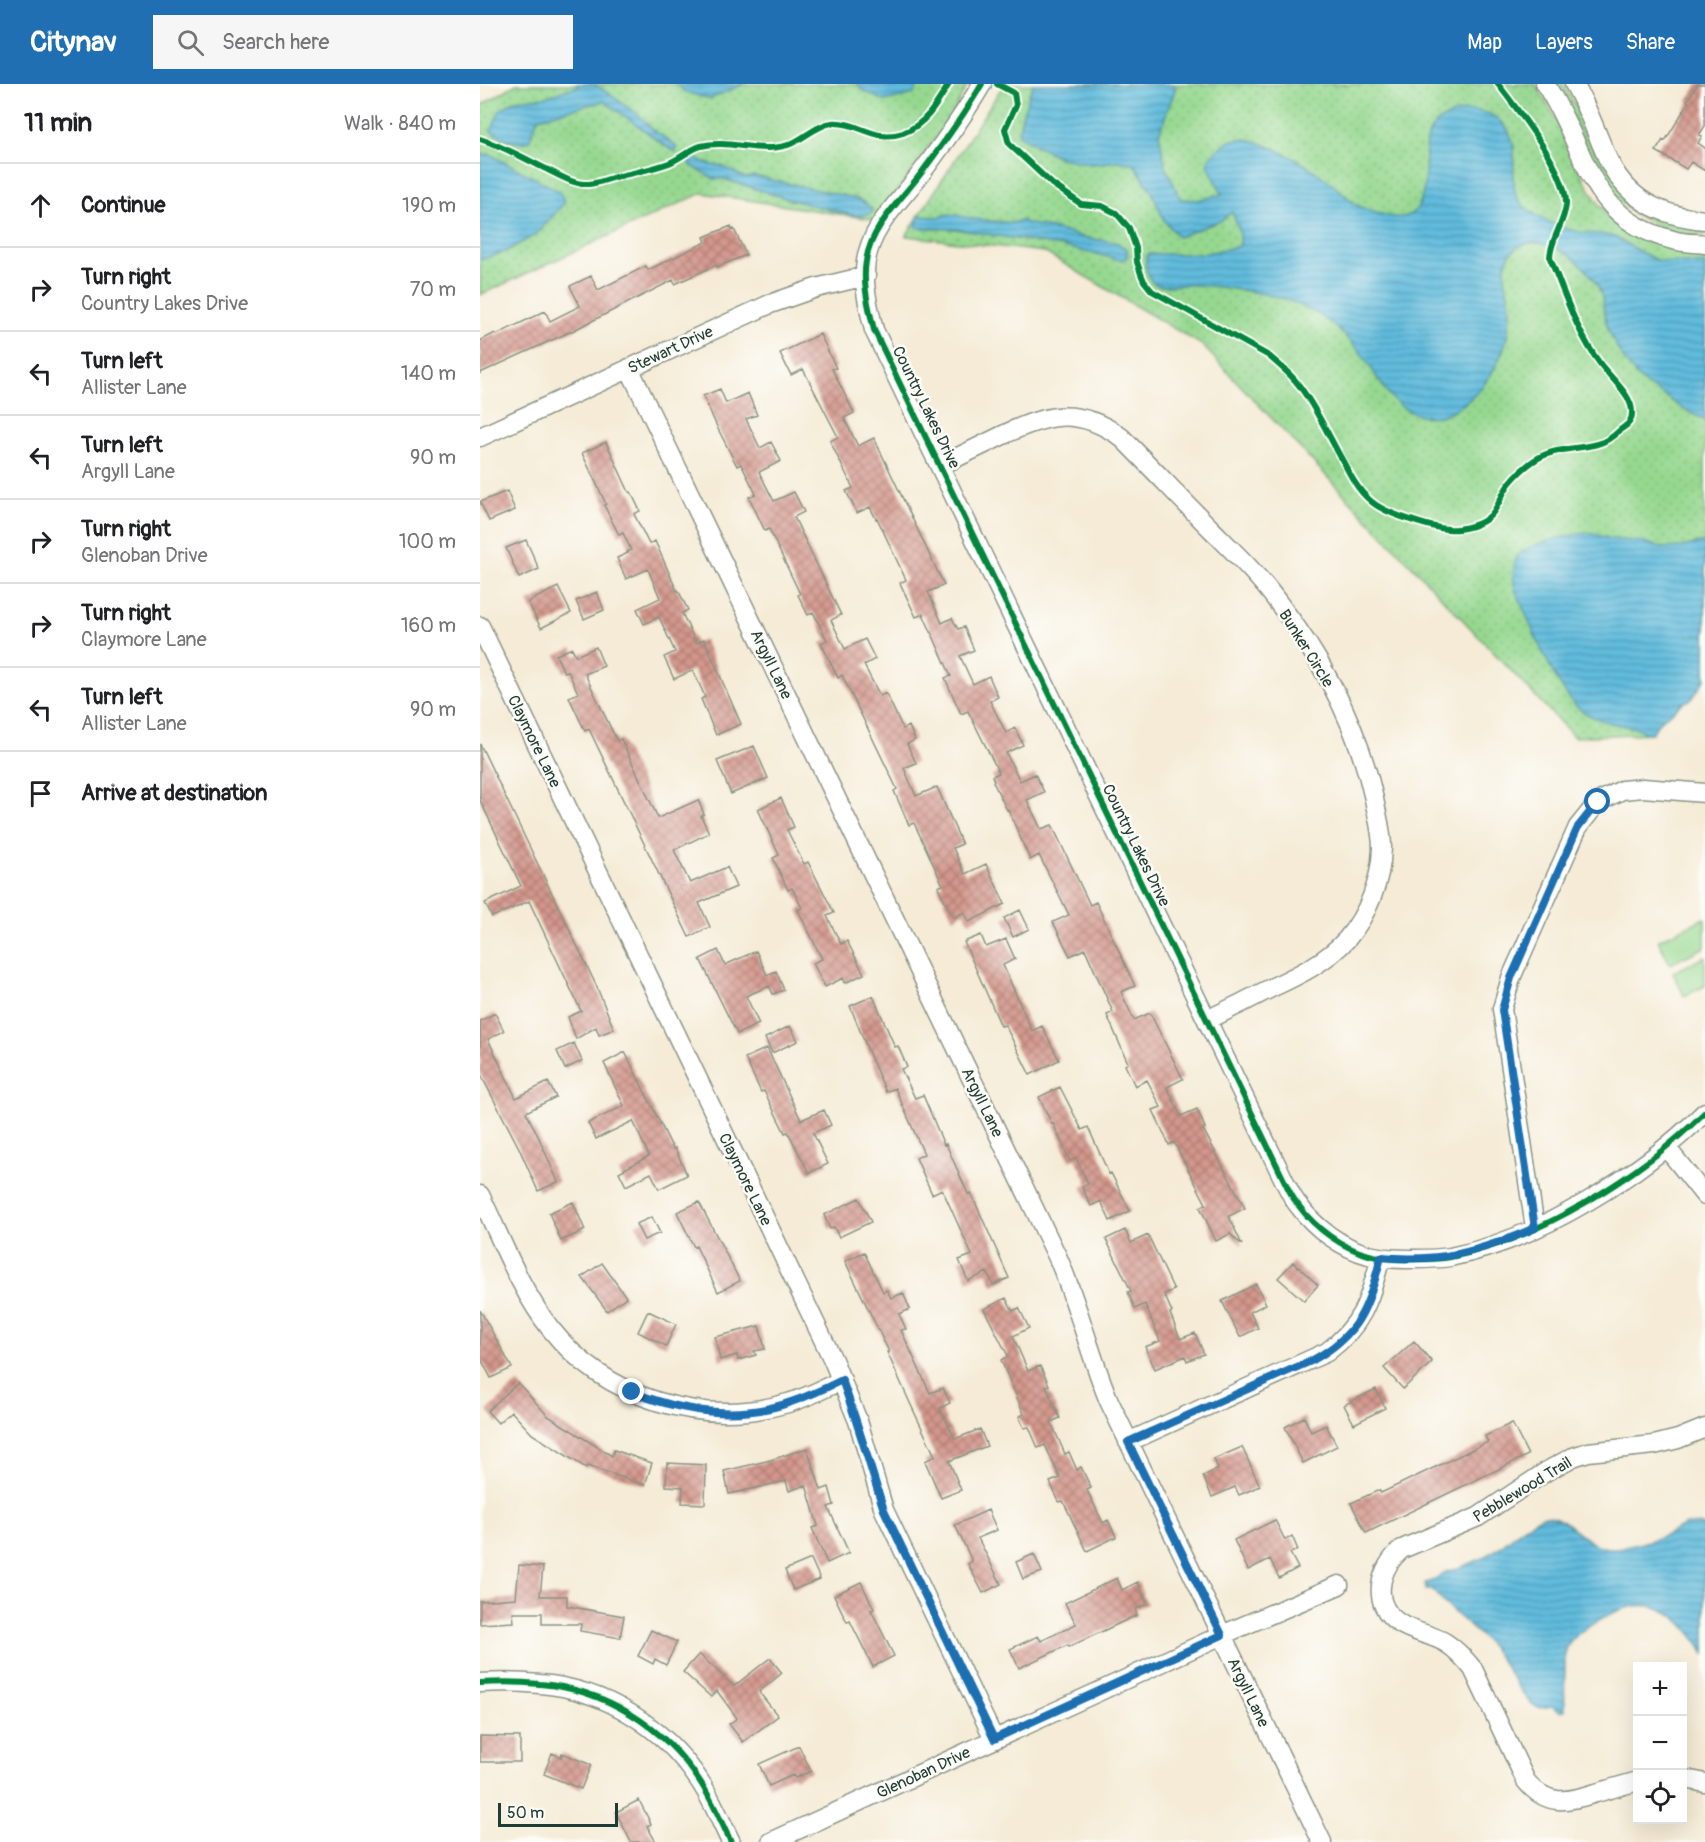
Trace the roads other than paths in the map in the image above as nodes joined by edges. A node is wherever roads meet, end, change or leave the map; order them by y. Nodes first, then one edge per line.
1 (982, 84) edge
2 (1545, 84) edge
3 (1574, 84) edge
4 (1705, 220) edge
5 (1705, 244) edge
6 (866, 276) junction
7 (629, 368) junction
8 (480, 437) edge
9 (940, 466) junction
10 (480, 626) edge
11 (1705, 793) edge
12 (1207, 1020) junction
13 (1705, 1112) edge
14 (1666, 1147) junction
15 (480, 1195) edge
16 (1705, 1196) edge
17 (1535, 1228) junction
18 (1381, 1257) junction
19 (842, 1380) junction
20 (1705, 1428) edge
21 (1128, 1442) junction
22 (1339, 1585) dead end
23 (1222, 1635) junction
24 (480, 1683) edge
25 (994, 1739) junction
26 (1687, 1779) edge
27 (1633, 1782) edge
28 (1705, 1783) edge
29 (731, 1842) edge
30 (771, 1842) edge
31 (1322, 1842) edge

1 - 6 street, Country Lakes Drive
2 - 5 street
3 - 4 street
6 - 7 street, Stewart Drive
6 - 9 street, Country Lakes Drive
7 - 8 street, Stewart Drive
7 - 21 street, Argyll Lane
9 - 12 street, Country Lakes Drive
9 - 12 street, Bunker Circle
10 - 19 street, Claymore Lane
11 - 17 street
12 - 18 street, Country Lakes Drive
13 - 14 street, Country Lakes Drive
14 - 16 street
14 - 17 street, Country Lakes Drive
15 - 19 street
17 - 18 street, Country Lakes Drive
18 - 21 street
19 - 25 street, Claymore Lane
20 - 27 street, Pebblewood Trail
21 - 23 street, Argyll Lane
22 - 23 street, Glenoban Drive
23 - 25 street, Glenoban Drive
23 - 31 street, Argyll Lane
24 - 29 street
25 - 30 street, Glenoban Drive
26 - 28 street

